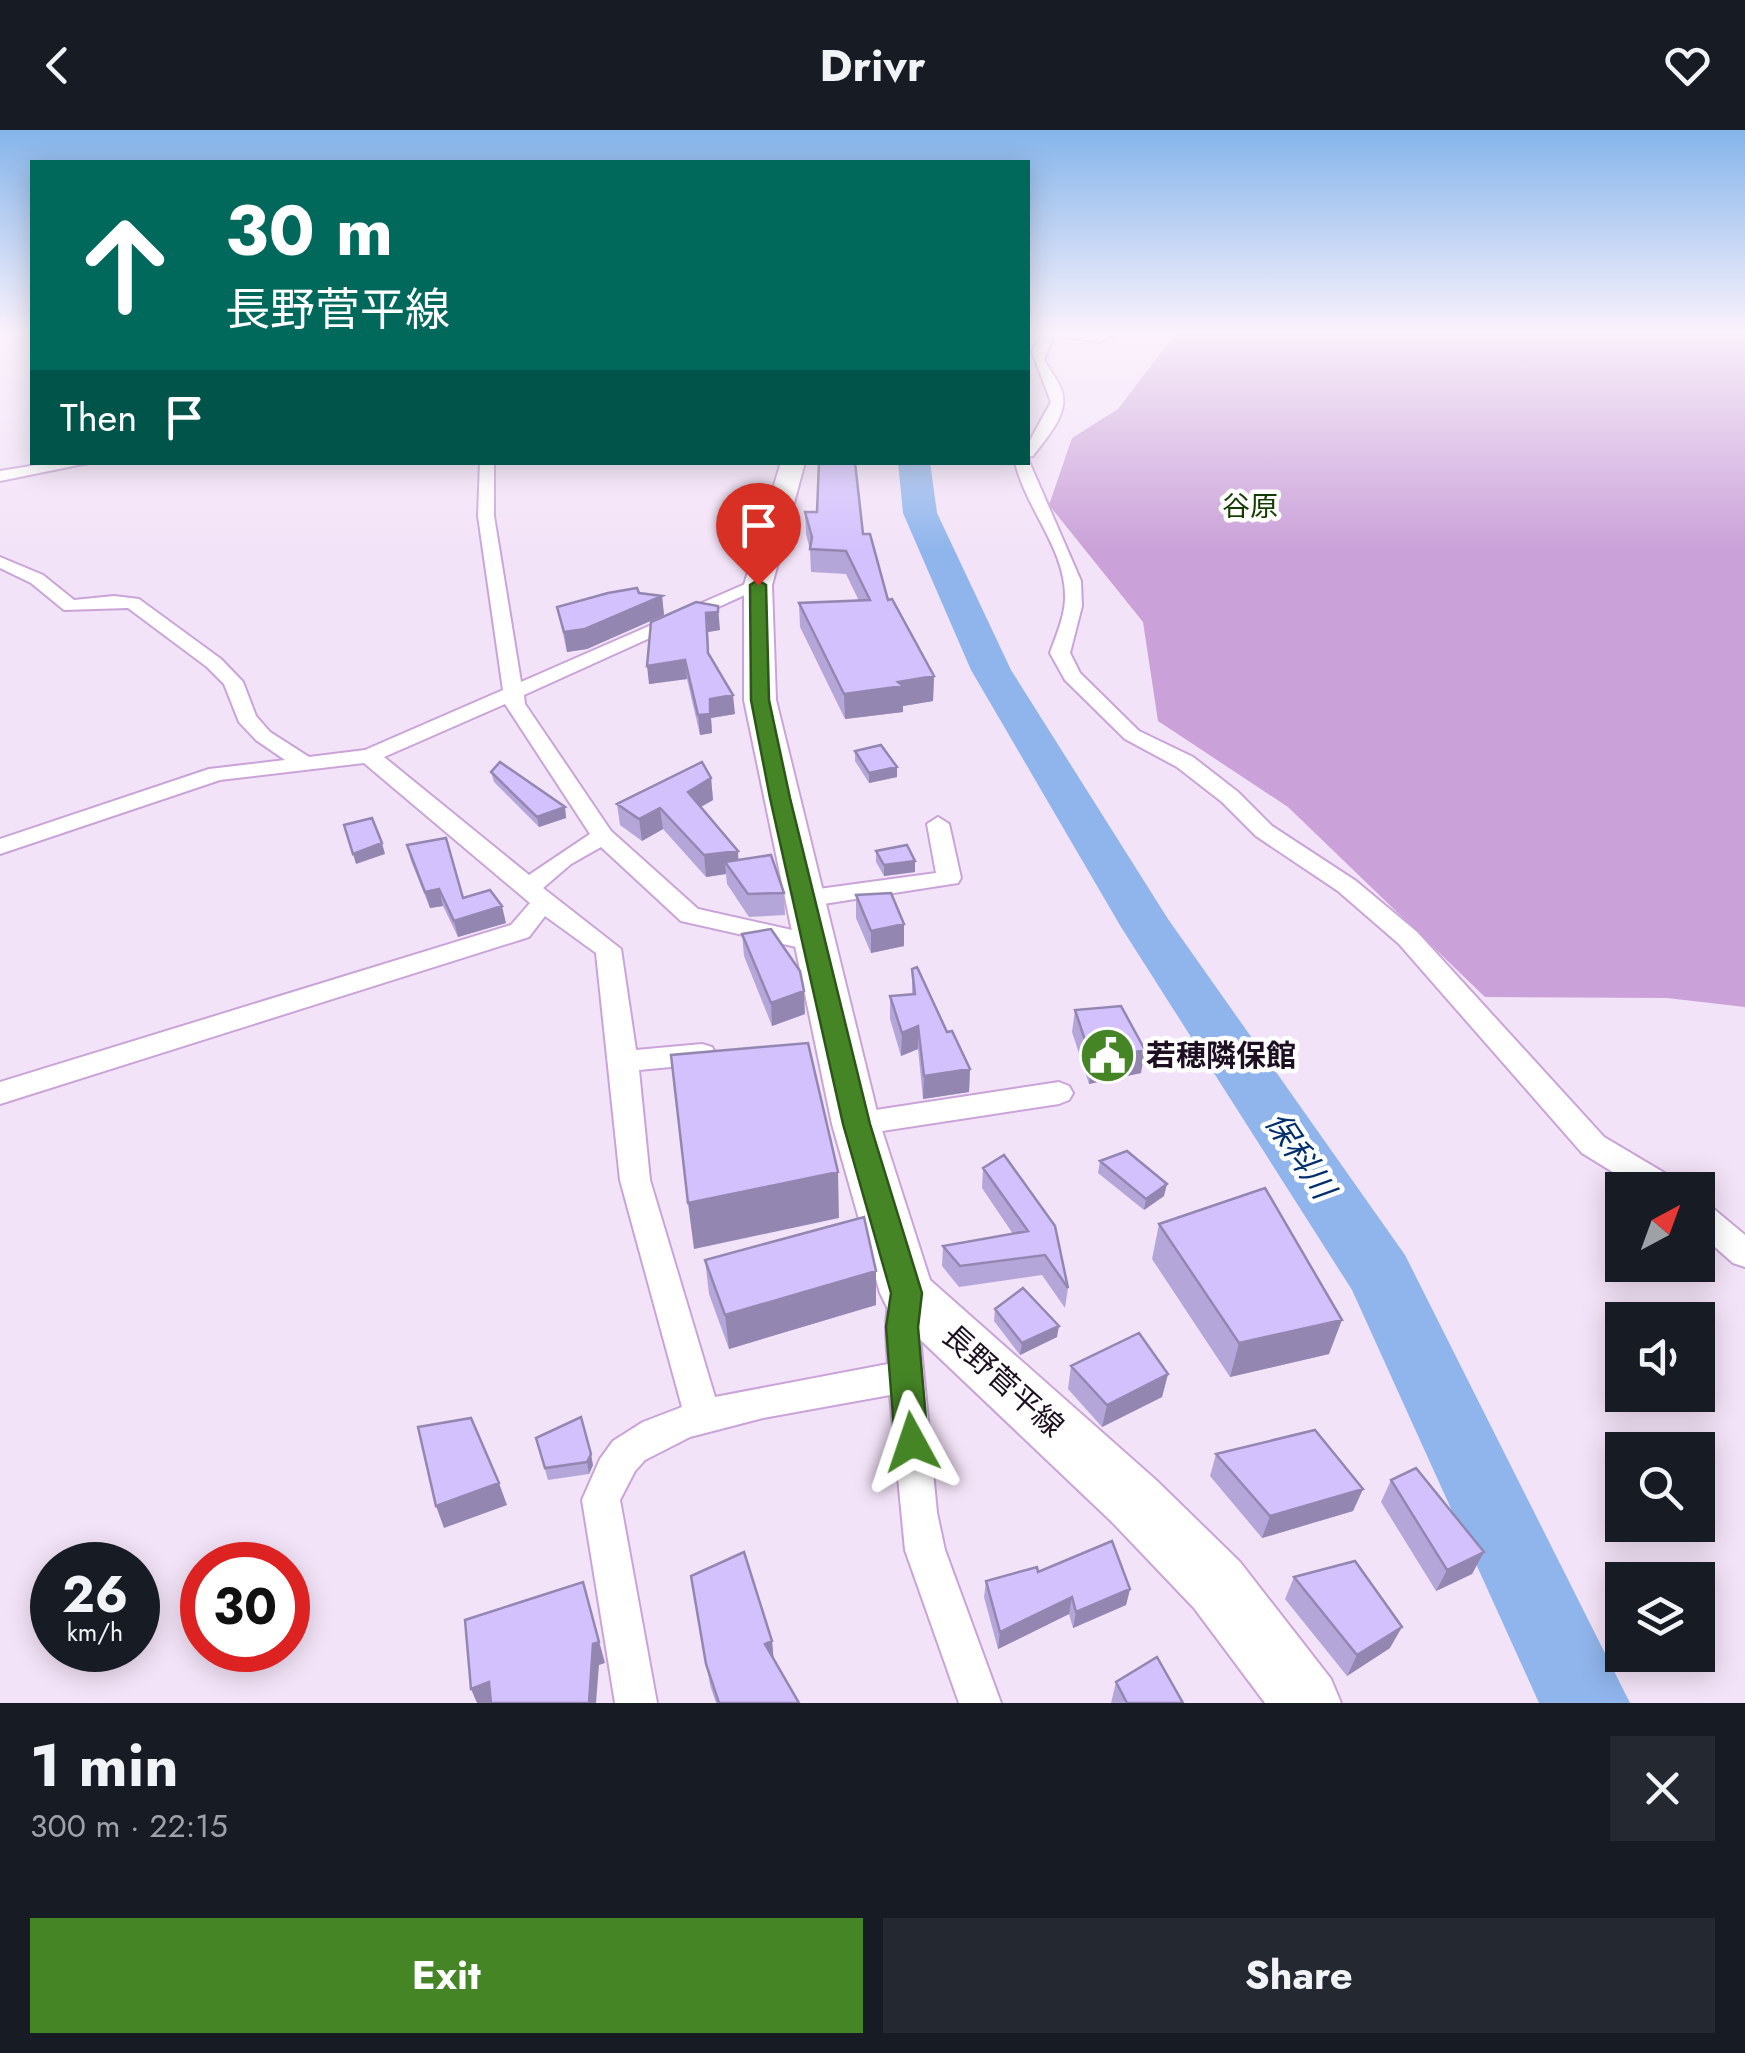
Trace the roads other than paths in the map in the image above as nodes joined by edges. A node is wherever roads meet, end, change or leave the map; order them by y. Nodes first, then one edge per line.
1 (1057, 403) edge
2 (1030, 450) edge
3 (68, 465) edge
4 (487, 465) edge
5 (791, 465) edge
6 (1023, 465) edge
7 (0, 476) edge
8 (0, 562) edge
9 (758, 585) junction
10 (513, 693) junction
11 (368, 756) junction
12 (306, 764) junction
13 (938, 824) dead end
14 (603, 836) junction
15 (0, 846) edge
16 (536, 895) junction
17 (809, 921) junction
18 (720, 1052) edge
19 (624, 1061) junction
20 (0, 1093) edge
21 (1059, 1093) dead end
22 (856, 1124) junction
23 (1637, 1172) edge
24 (1715, 1228) edge
25 (1745, 1254) edge
26 (906, 1293) junction
27 (906, 1376) junction
28 (703, 1417) junction
29 (636, 1703) edge
30 (980, 1703) edge
31 (1308, 1703) edge

1 - 2 street
3 - 7 street
4 - 10 street
5 - 9 main road
6 - 23 street
8 - 12 street
9 - 10 street
9 - 17 main road
10 - 11 street
10 - 14 street
11 - 12 street
11 - 16 street
12 - 15 street
13 - 17 street
14 - 16 street
14 - 17 street
16 - 19 street
16 - 20 street
17 - 22 main road
18 - 19 street
19 - 28 street
21 - 22 street
22 - 26 main road
24 - 25 street
26 - 27 street
26 - 31 main road, 長野菅平線
27 - 28 street
27 - 30 street
28 - 29 street

